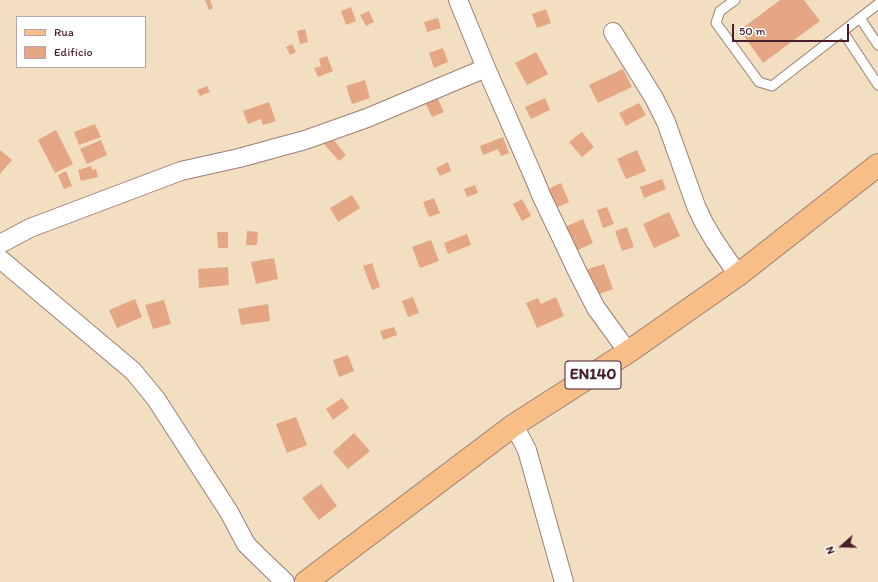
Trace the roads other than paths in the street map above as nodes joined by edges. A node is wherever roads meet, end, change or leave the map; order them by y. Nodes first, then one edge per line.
1 (458, 0) edge
2 (735, 0) edge
3 (878, 4) edge
4 (860, 18) junction
5 (613, 32) dead end
6 (843, 32) junction
7 (878, 45) edge
8 (486, 68) junction
9 (878, 85) edge
10 (878, 165) edge
11 (0, 244) edge
12 (0, 259) edge
13 (738, 274) junction
14 (628, 352) junction
15 (514, 425) junction
16 (285, 582) edge
17 (306, 582) edge
18 (564, 582) edge

1 - 8 street
2 - 6 lane
3 - 4 lane
4 - 6 lane
4 - 7 lane
5 - 13 street
6 - 9 lane
8 - 11 street
8 - 14 street
10 - 13 main road, EN140
12 - 16 street
13 - 14 main road, EN140
14 - 15 main road, EN140
15 - 17 main road, EN140
15 - 18 street

